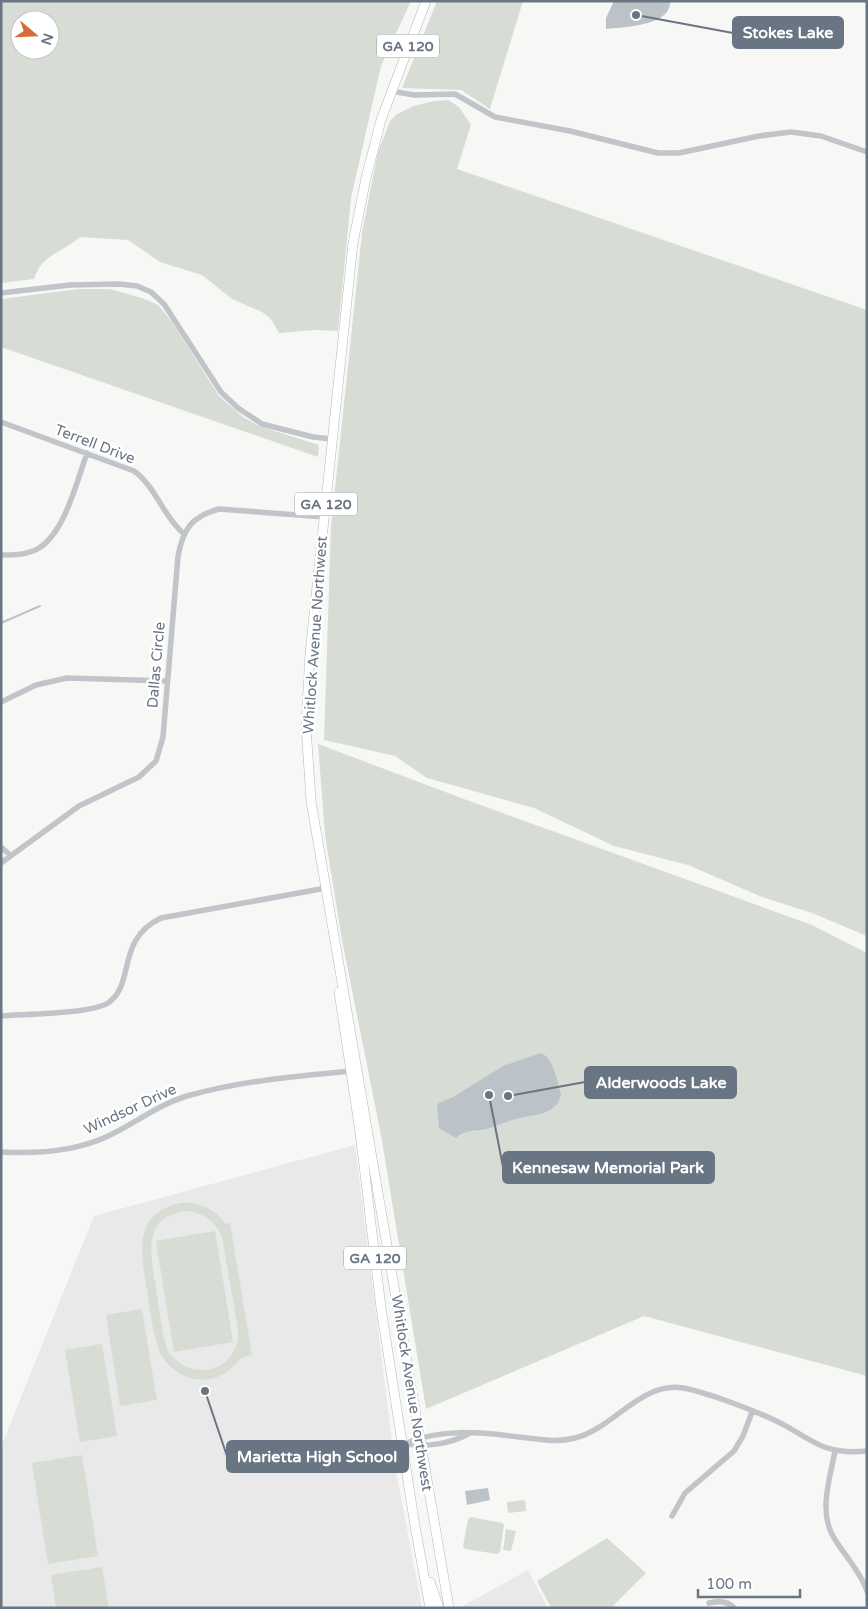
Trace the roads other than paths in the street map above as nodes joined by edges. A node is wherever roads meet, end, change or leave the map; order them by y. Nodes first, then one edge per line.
1 (426, 1) edge
2 (391, 91) junction
3 (867, 152) edge
4 (1, 293) edge
5 (1, 422) edge
6 (332, 439) junction
7 (88, 453) junction
8 (325, 516) junction
9 (183, 533) junction
10 (1, 555) edge
11 (167, 681) junction
12 (1, 702) edge
13 (1, 847) edge
14 (10, 855) junction
15 (1, 863) edge
16 (326, 888) junction
17 (1, 1016) edge
18 (354, 1071) junction
19 (1, 1152) edge
20 (752, 1412) junction
21 (420, 1442) junction
22 (404, 1444) junction
23 (835, 1451) junction
24 (867, 1451) edge
25 (672, 1516) dead end
26 (423, 1568) junction
27 (867, 1590) edge
28 (709, 1603) dead end
29 (430, 1608) edge
30 (439, 1608) edge
31 (449, 1608) edge
32 (734, 1608) edge

1 - 2 highway, GA 120
2 - 3 street
2 - 6 highway, Whitlock Avenue Northwest / GA 120
4 - 6 street
5 - 7 street, Terrell Drive
6 - 8 highway, Whitlock Avenue Northwest / GA 120
7 - 9 street, Terrell Drive
7 - 10 street
8 - 9 street
8 - 16 highway, Whitlock Avenue Northwest / GA 120
9 - 11 street, Dallas Circle
11 - 12 street
11 - 14 street, Dallas Circle
13 - 14 street
14 - 15 street, Dallas Circle
16 - 17 street
16 - 18 highway, Whitlock Avenue Northwest / GA 120
18 - 19 street, Windsor Drive
18 - 21 highway, Whitlock Avenue Northwest / GA 120
18 - 22 highway, Whitlock Avenue Northwest / GA 120
20 - 21 street
20 - 23 street
20 - 25 street
21 - 22 street
21 - 31 highway, Whitlock Avenue Northwest / GA 120
22 - 26 highway, Whitlock Avenue Northwest / GA 120
23 - 24 street
23 - 27 street
26 - 29 highway, Whitlock Avenue Northwest / GA 120
26 - 30 highway
28 - 32 street

